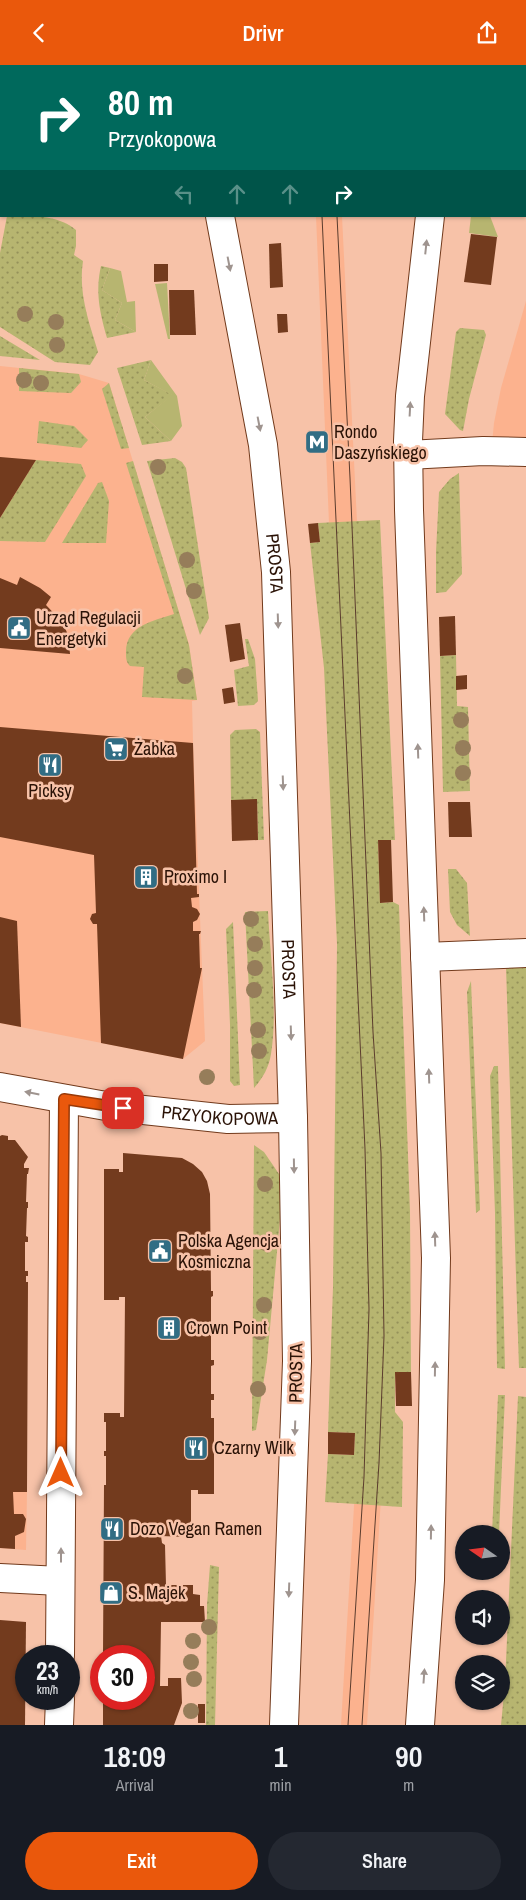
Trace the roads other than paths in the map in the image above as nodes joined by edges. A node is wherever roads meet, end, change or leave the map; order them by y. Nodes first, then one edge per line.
1 (220, 217) edge
2 (430, 217) edge
3 (526, 452) edge
4 (408, 455) junction
5 (526, 953) edge
6 (425, 957) junction
7 (0, 1087) edge
8 (64, 1099) junction
9 (293, 1118) junction
10 (0, 1578) edge
11 (60, 1581) junction
12 (60, 1645) edge
13 (60, 1710) edge
14 (59, 1725) edge
15 (284, 1725) edge
16 (420, 1725) edge

1 -> 9 main road, PROSTA
4 -> 2 main road
3 - 4 main road
6 -> 4 main road
5 - 6 main road
16 -> 6 main road
8 -> 7 main road, PRZYOKOPOWA
8 - 9 main road, PRZYOKOPOWA
11 -> 8 main road
9 -> 15 main road, PROSTA
10 - 11 main road
11 - 12 main road
13 - 14 main road

